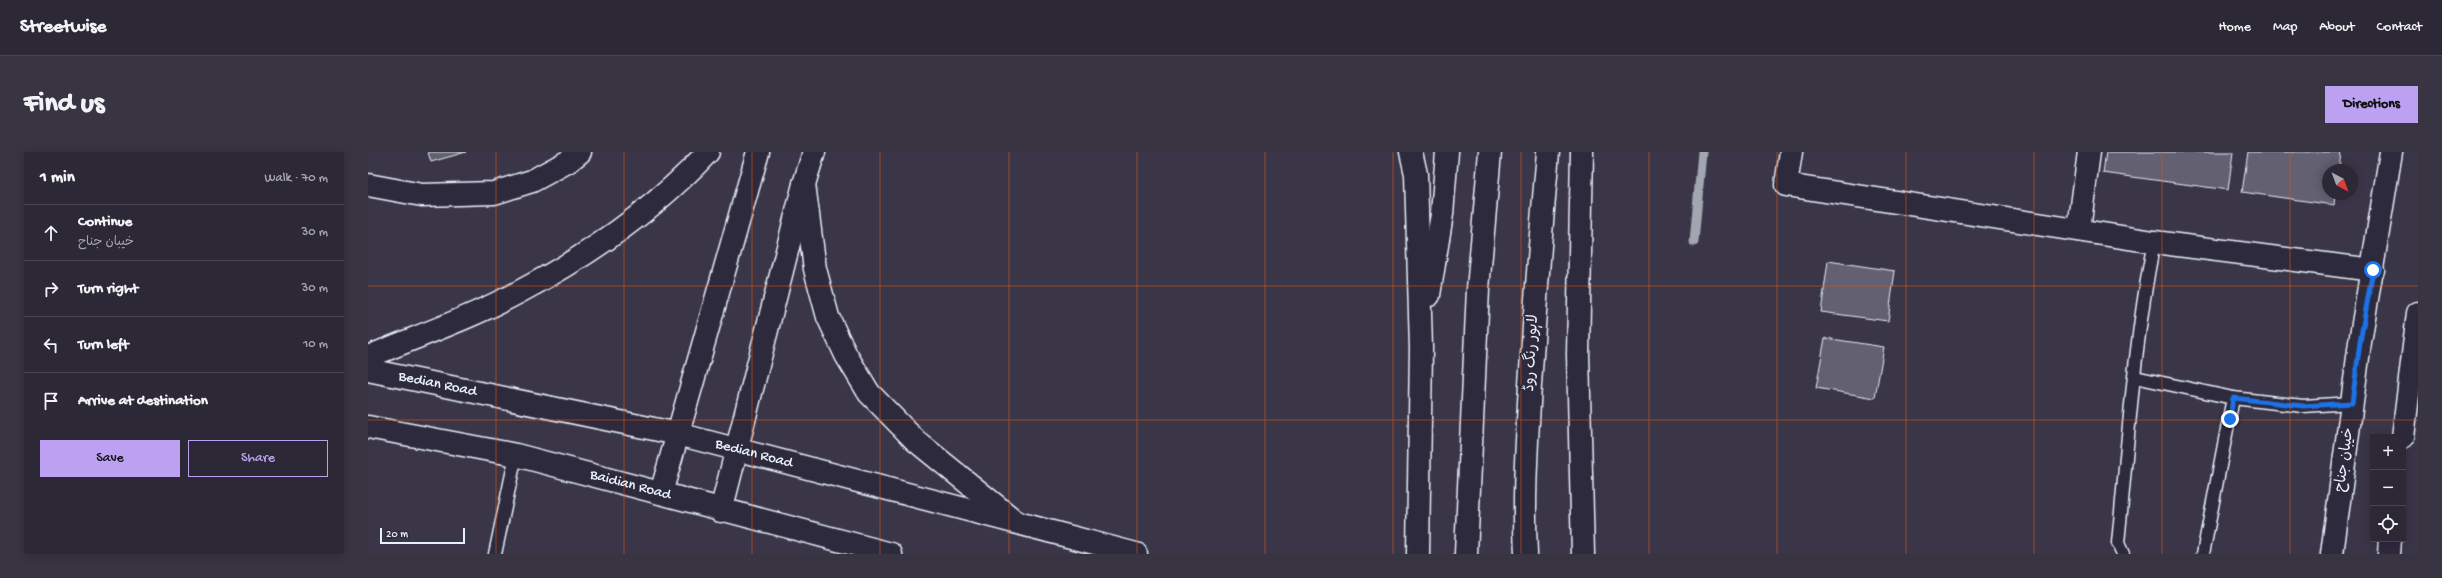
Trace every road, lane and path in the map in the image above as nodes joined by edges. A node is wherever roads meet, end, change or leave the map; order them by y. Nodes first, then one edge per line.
1 (580, 152) edge
2 (708, 152) edge
3 (758, 152) edge
4 (814, 152) edge
5 (1411, 152) edge
6 (1447, 152) edge
7 (1490, 152) edge
8 (1548, 152) edge
9 (1582, 152) edge
10 (1791, 152) edge
11 (2089, 152) edge
12 (2391, 152) edge
13 (804, 184) junction
14 (368, 185) edge
15 (2079, 229) junction
16 (2154, 242) junction
17 (2373, 270) junction
18 (2418, 313) edge
19 (1421, 348) junction
20 (368, 357) edge
21 (368, 370) edge
22 (2135, 377) junction
23 (2233, 398) junction
24 (2352, 403) junction
25 (368, 427) edge
26 (678, 434) junction
27 (2403, 434) edge
28 (736, 450) junction
29 (516, 455) junction
30 (661, 492) junction
31 (721, 511) junction
32 (1016, 522) junction
33 (2390, 542) edge
34 (1465, 544) edge
35 (495, 554) edge
36 (891, 554) edge
37 (1136, 554) edge
38 (1418, 554) edge
39 (1526, 554) edge
40 (1582, 554) edge
41 (2123, 554) edge
42 (2203, 554) edge
43 (2332, 554) edge
44 (2389, 554) edge

1 - 14 main road
2 - 20 main road
3 - 26 main road
4 - 13 main road
5 - 19 main road
6 - 19 main road
7 - 34 main road
8 - 39 main road, لاہور رنگ روڈ
9 - 40 main road
10 - 15 main road
11 - 15 main road
12 - 17 main road, خیبان جناح
13 - 28 main road
13 - 32 main road
15 - 16 main road
16 - 17 main road
16 - 22 lane
17 - 24 main road, خیبان جناح
18 - 27 main road
19 - 38 main road
21 - 26 main road, Bedian Road
22 - 23 lane
22 - 41 lane
23 - 24 lane
23 - 42 lane
24 - 43 main road, خیبان جناح
25 - 29 main road, Baidian Road
26 - 28 main road, Bedian Road
26 - 30 main road
28 - 31 main road
28 - 32 main road, Bedian Road
29 - 30 main road, Baidian Road
29 - 35 lane
30 - 31 main road, Baidian Road
31 - 36 main road, Baidian Road
32 - 37 main road, Bedian Road
33 - 44 main road

